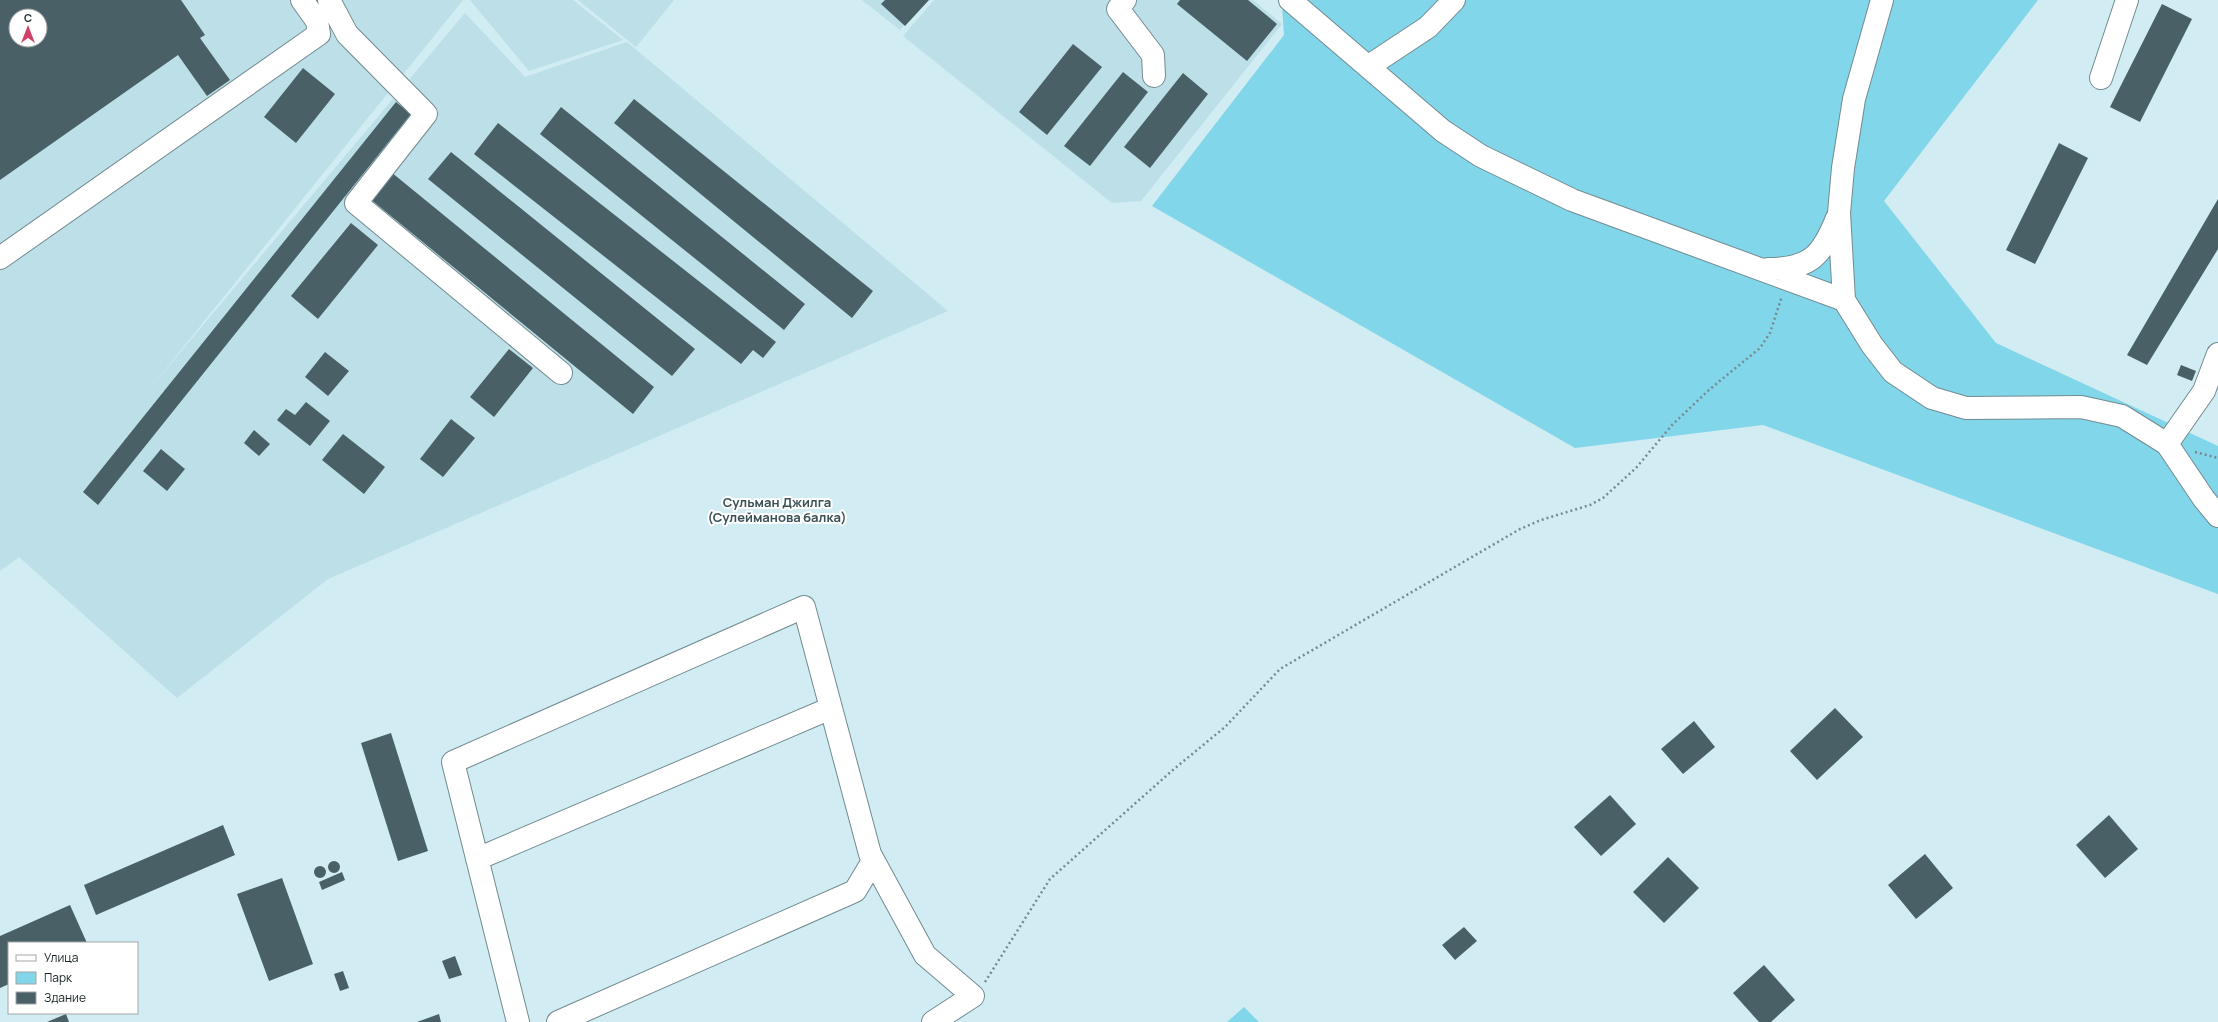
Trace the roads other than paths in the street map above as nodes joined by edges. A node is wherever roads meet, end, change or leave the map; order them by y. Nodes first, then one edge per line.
1 (302, 0) edge
2 (329, 0) edge
3 (1125, 0) edge
4 (1290, 0) edge
5 (1454, 0) edge
6 (1882, 0) edge
7 (2128, 0) edge
8 (1369, 66) junction
9 (1154, 76) dead end
10 (2101, 78) dead end
11 (1839, 213) junction
12 (3, 248) edge
13 (1762, 269) junction
14 (1844, 300) junction
15 (2218, 354) edge
16 (562, 373) dead end
17 (2166, 444) junction
18 (2218, 516) edge
19 (831, 708) junction
20 (477, 858) junction
21 (874, 861) junction
22 (518, 1022) edge
23 (558, 1022) edge
24 (933, 1022) edge

1 - 12 lane
2 - 16 lane
3 - 9 lane
4 - 8 lane
5 - 8 lane
6 - 11 lane
7 - 10 lane
8 - 13 lane
11 - 13 lane
11 - 14 lane
13 - 14 lane
14 - 17 lane
15 - 17 lane
17 - 18 lane
19 - 20 lane
19 - 20 lane
19 - 21 lane
20 - 22 lane
21 - 23 lane
21 - 24 lane

